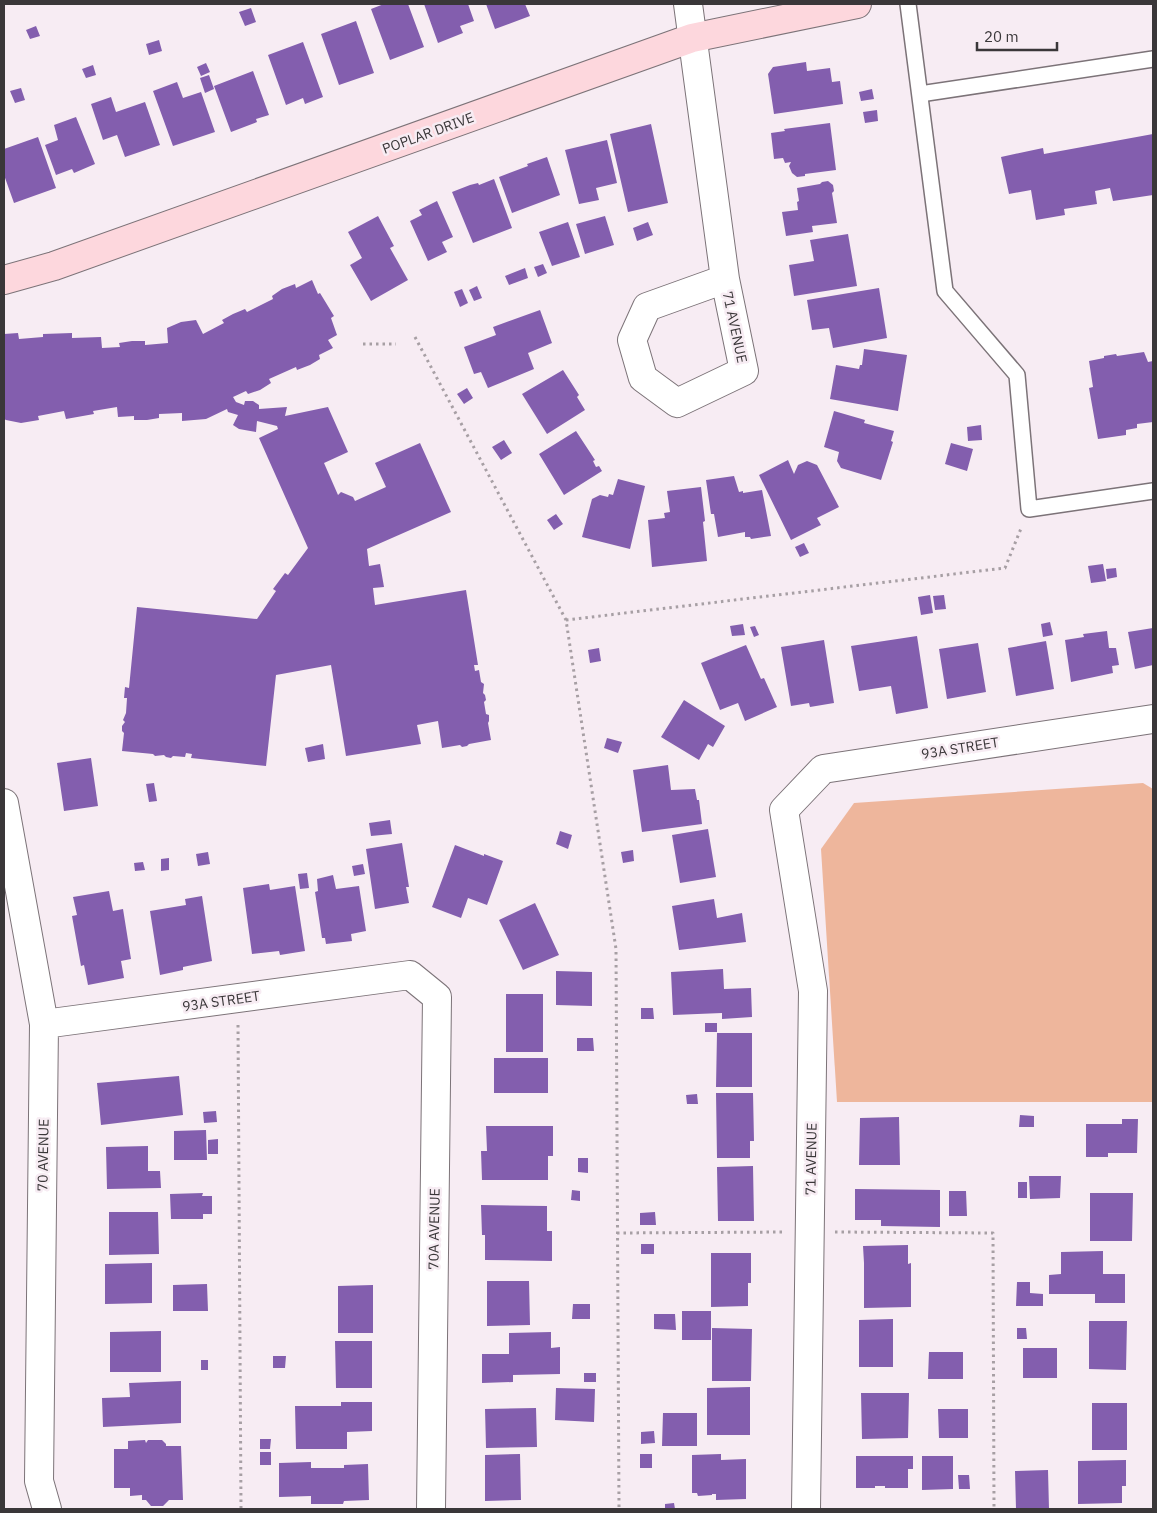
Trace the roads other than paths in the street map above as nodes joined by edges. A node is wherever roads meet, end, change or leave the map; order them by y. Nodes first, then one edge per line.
1 (688, 4) edge
2 (857, 4) edge
3 (908, 4) edge
4 (692, 38) junction
5 (1153, 59) edge
6 (920, 94) junction
7 (725, 279) junction
8 (4, 280) edge
9 (1153, 491) edge
10 (1153, 719) edge
11 (4, 803) edge
12 (784, 810) joint
13 (397, 977) joint
14 (44, 1024) junction
15 (47, 1509) edge
16 (431, 1509) edge
17 (806, 1509) edge

1 - 4 street, 71 AVENUE
2 - 4 street, POPLAR DRIVE
3 - 6 lane
4 - 7 street, 71 AVENUE
4 - 8 street, POPLAR DRIVE
5 - 6 lane
6 - 9 lane
7 - 7 street, 71 AVENUE
10 - 12 street, 93A STREET
11 - 14 street, 70 AVENUE
12 - 17 street, 71 AVENUE
13 - 14 street, 93A STREET
13 - 16 street, 70A AVENUE
14 - 15 street, 70 AVENUE

